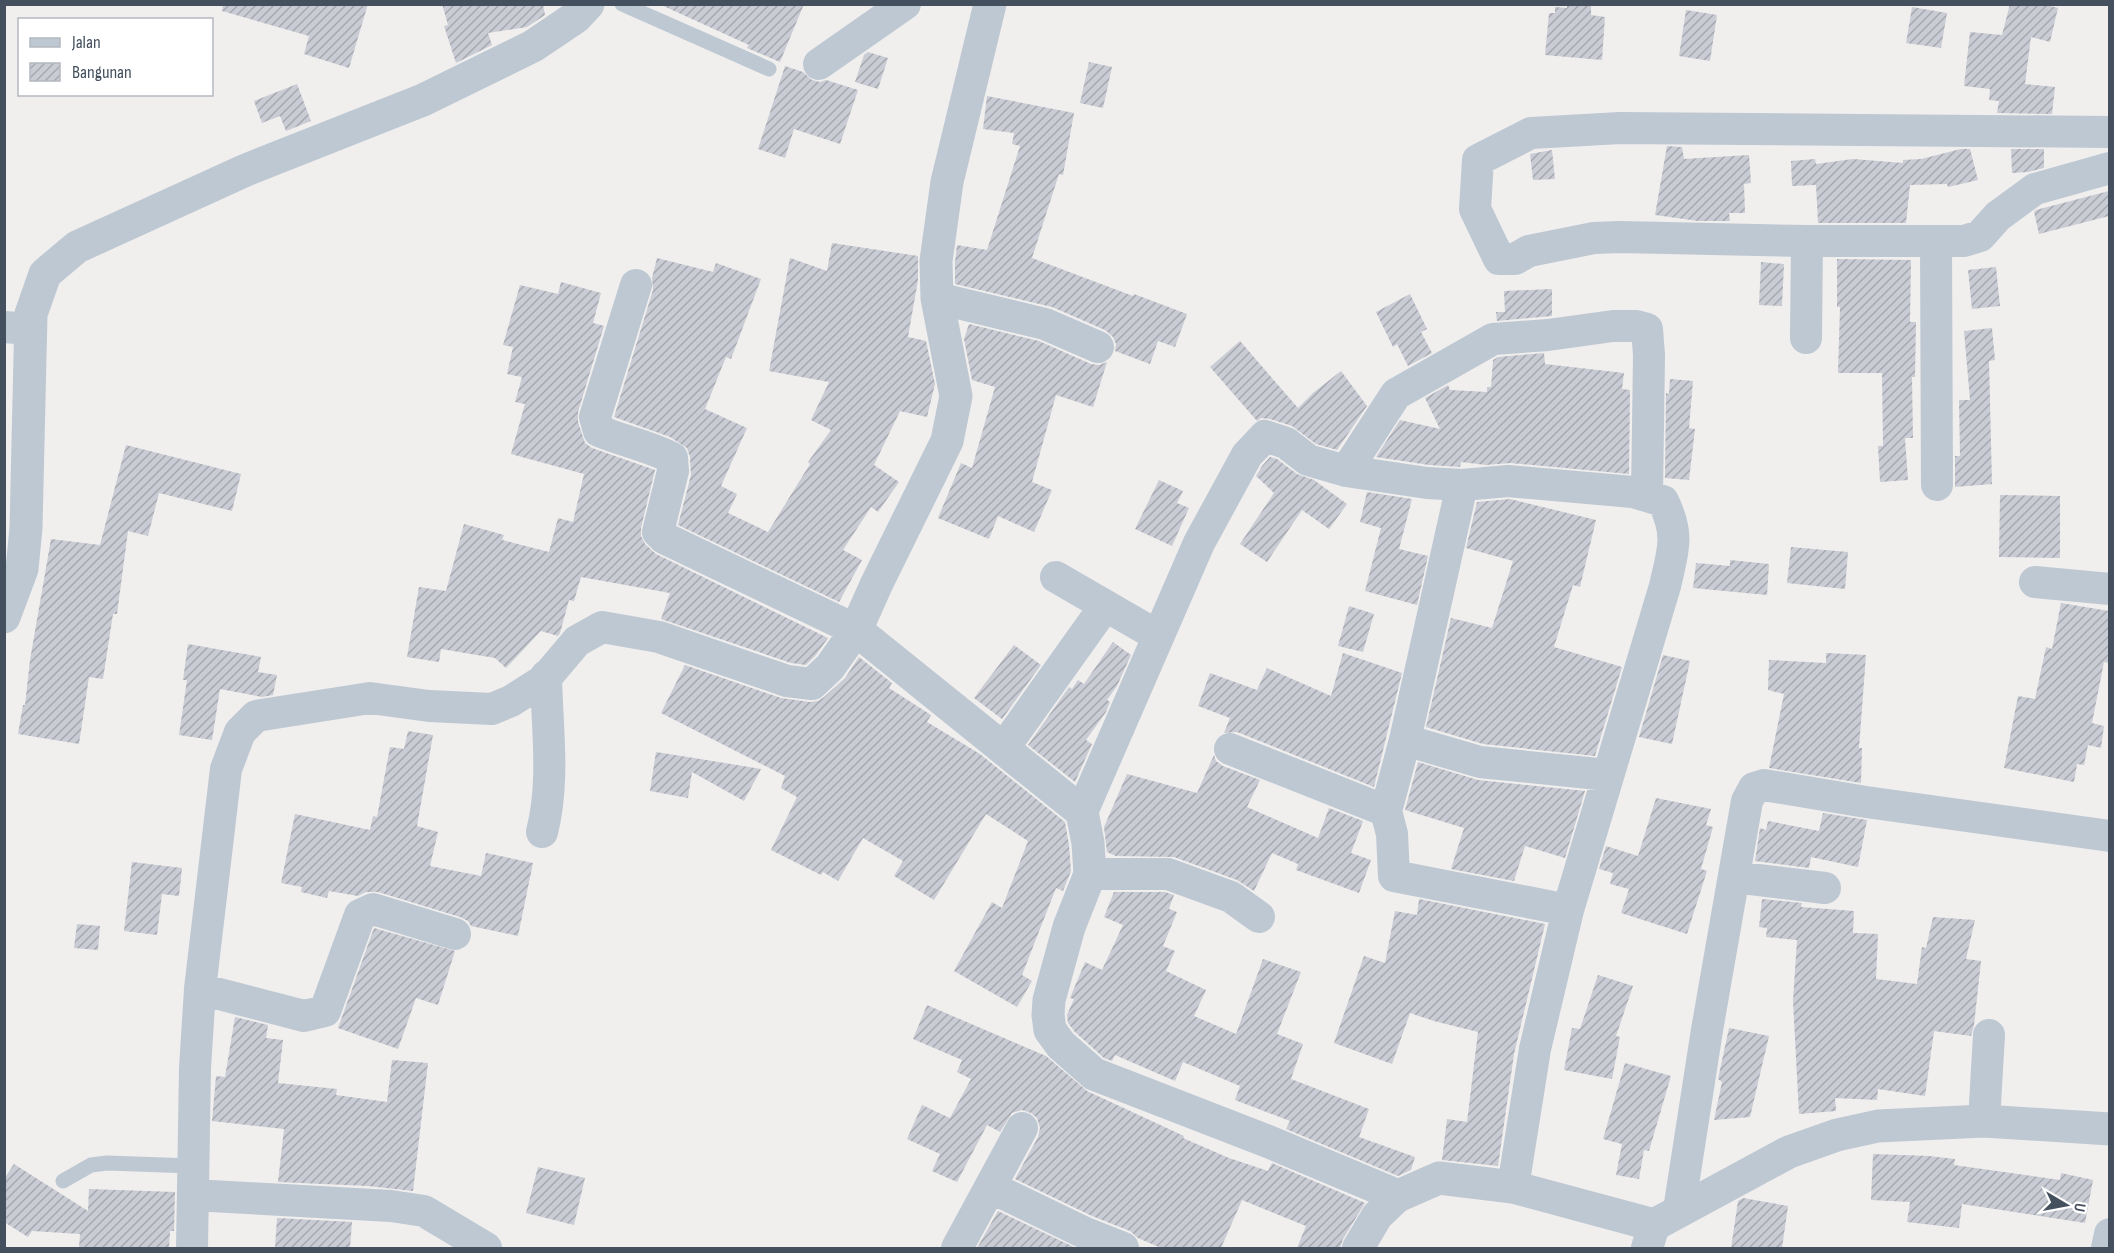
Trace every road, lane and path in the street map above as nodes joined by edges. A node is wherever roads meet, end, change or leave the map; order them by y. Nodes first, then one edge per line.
1 (588, 4) edge
2 (622, 4) edge
3 (904, 4) edge
4 (990, 4) edge
5 (819, 64) dead end
6 (769, 69) dead end
7 (2109, 132) edge
8 (2109, 168) edge
9 (1807, 241) junction
10 (1936, 242) junction
11 (636, 285) dead end
12 (937, 298) junction
13 (18, 328) edge
14 (1806, 338) dead end
15 (1098, 347) dead end
16 (1346, 471) junction
17 (1462, 485) junction
18 (1937, 485) dead end
19 (1647, 496) junction
20 (1056, 577) dead end
21 (2035, 582) dead end
22 (2109, 589) edge
23 (1106, 606) junction
24 (4, 617) edge
25 (856, 630) junction
26 (1158, 636) junction
27 (546, 676) junction
28 (1404, 740) junction
29 (1230, 748) dead end
30 (1003, 749) junction
31 (1608, 774) junction
32 (1386, 811) junction
33 (1082, 812) junction
34 (542, 832) dead end
35 (2109, 836) edge
36 (1090, 874) junction
37 (1734, 877) junction
38 (1825, 888) dead end
39 (1568, 910) junction
40 (1259, 917) dead end
41 (455, 934) dead end
42 (200, 988) junction
43 (1989, 1035) dead end
44 (1984, 1121) junction
45 (1022, 1128) dead end
46 (2109, 1129) edge
47 (192, 1180) junction
48 (63, 1181) dead end
49 (990, 1187) junction
50 (1513, 1187) junction
51 (1398, 1196) junction
52 (1660, 1228) edge
53 (2109, 1234) edge
54 (192, 1248) edge
55 (486, 1248) edge
56 (957, 1248) edge
57 (1123, 1248) edge
58 (1358, 1248) edge
59 (2107, 1248) edge

1 - 13 street
2 - 6 lane
3 - 5 street
4 - 12 street
7 - 9 street
8 - 10 street
9 - 10 street
9 - 14 street
10 - 18 street
11 - 25 street
12 - 15 street
12 - 25 street
13 - 24 street
16 - 17 street
16 - 19 street
16 - 26 street
17 - 19 street
17 - 28 street
19 - 31 street
20 - 23 street
21 - 22 street
23 - 26 street
23 - 30 street
25 - 27 street
25 - 30 street
26 - 33 street
27 - 34 street
27 - 42 street
28 - 31 street
28 - 32 street
29 - 32 street
30 - 33 street
31 - 39 street
32 - 39 street
33 - 36 street
35 - 37 street
36 - 40 street
36 - 51 street
37 - 38 street
37 - 52 street
39 - 50 street
41 - 42 street
42 - 47 street
43 - 44 street
44 - 46 street
44 - 52 street
45 - 49 street
47 - 48 lane
47 - 54 street
47 - 55 street
49 - 56 street
49 - 57 street
50 - 51 street
50 - 52 street
51 - 58 street
53 - 59 street

